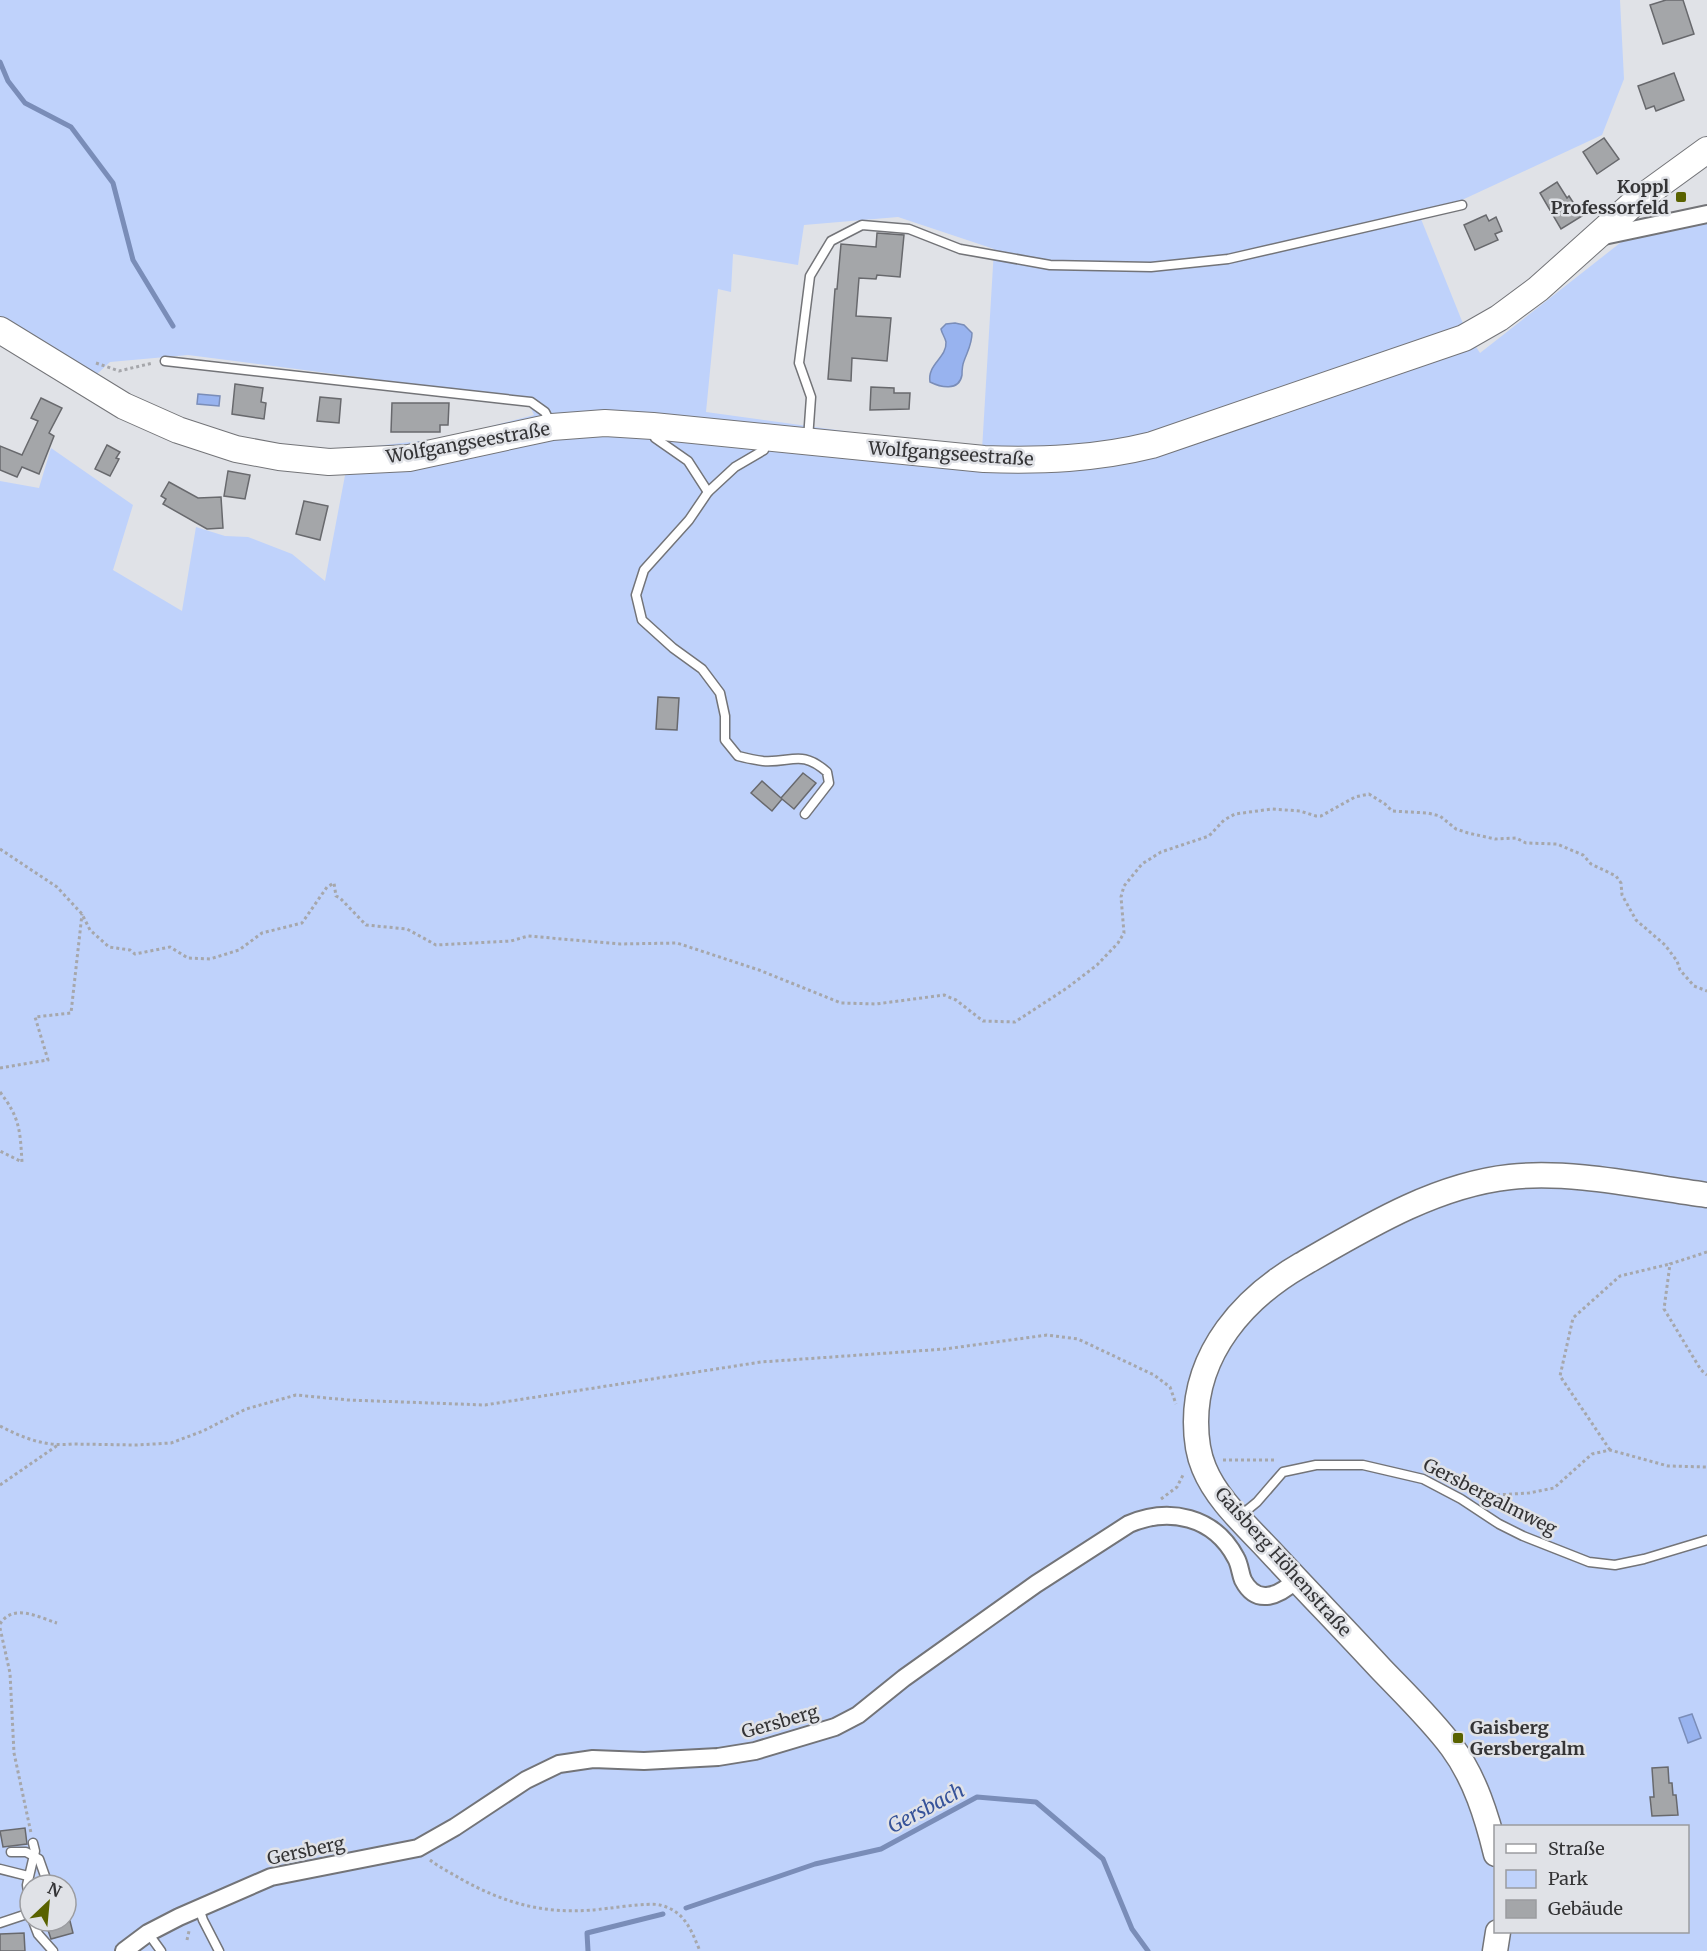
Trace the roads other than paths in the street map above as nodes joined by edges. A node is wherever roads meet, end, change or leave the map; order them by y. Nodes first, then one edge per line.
1 (1707, 150) edge
2 (1462, 205) dead end
3 (1707, 213) edge
4 (1595, 238) junction
5 (0, 330) edge
6 (165, 361) road end
7 (653, 426) junction
8 (552, 427) junction
9 (768, 437) junction
10 (808, 442) junction
11 (708, 492) junction
12 (805, 814) dead end
13 (1707, 1195) edge
14 (1238, 1518) junction
15 (1707, 1540) edge
16 (1296, 1580) junction
17 (33, 1843) road end
18 (1494, 1848) edge
19 (11, 1852) dead end
20 (34, 1856) junction
21 (0, 1869) edge
22 (29, 1873) edge
23 (44, 1873) edge
24 (18, 1874) edge
25 (199, 1907) junction
26 (18, 1916) edge
27 (0, 1923) edge
28 (38, 1933) edge
29 (148, 1933) junction
30 (1498, 1933) edge
31 (53, 1951) edge
32 (124, 1951) edge
33 (161, 1951) edge
34 (219, 1951) edge
35 (1495, 1951) edge

1 - 4 main road, Wolfgangseestraße
2 - 10 lane
3 - 4 street
4 - 10 main road, Wolfgangseestraße
5 - 8 main road, Wolfgangseestraße
6 - 8 lane
7 - 8 main road, Wolfgangseestraße
7 - 9 main road, Wolfgangseestraße
7 - 11 lane
9 - 10 main road, Wolfgangseestraße
9 - 11 lane
11 - 12 lane
13 - 14 main road, Gaisberg Höhenstraße
14 - 15 lane, Gersbergalmweg
14 - 16 main road, Gaisberg Höhenstraße
16 - 18 main road, Gaisberg Höhenstraße
16 - 25 street, Gersberg
17 - 20 lane
19 - 20 lane
20 - 22 lane
20 - 23 lane
21 - 24 lane
25 - 29 street, Gersberg
25 - 34 lane
26 - 27 lane
28 - 31 lane
29 - 32 street, Gersberg
29 - 33 lane
30 - 35 main road

